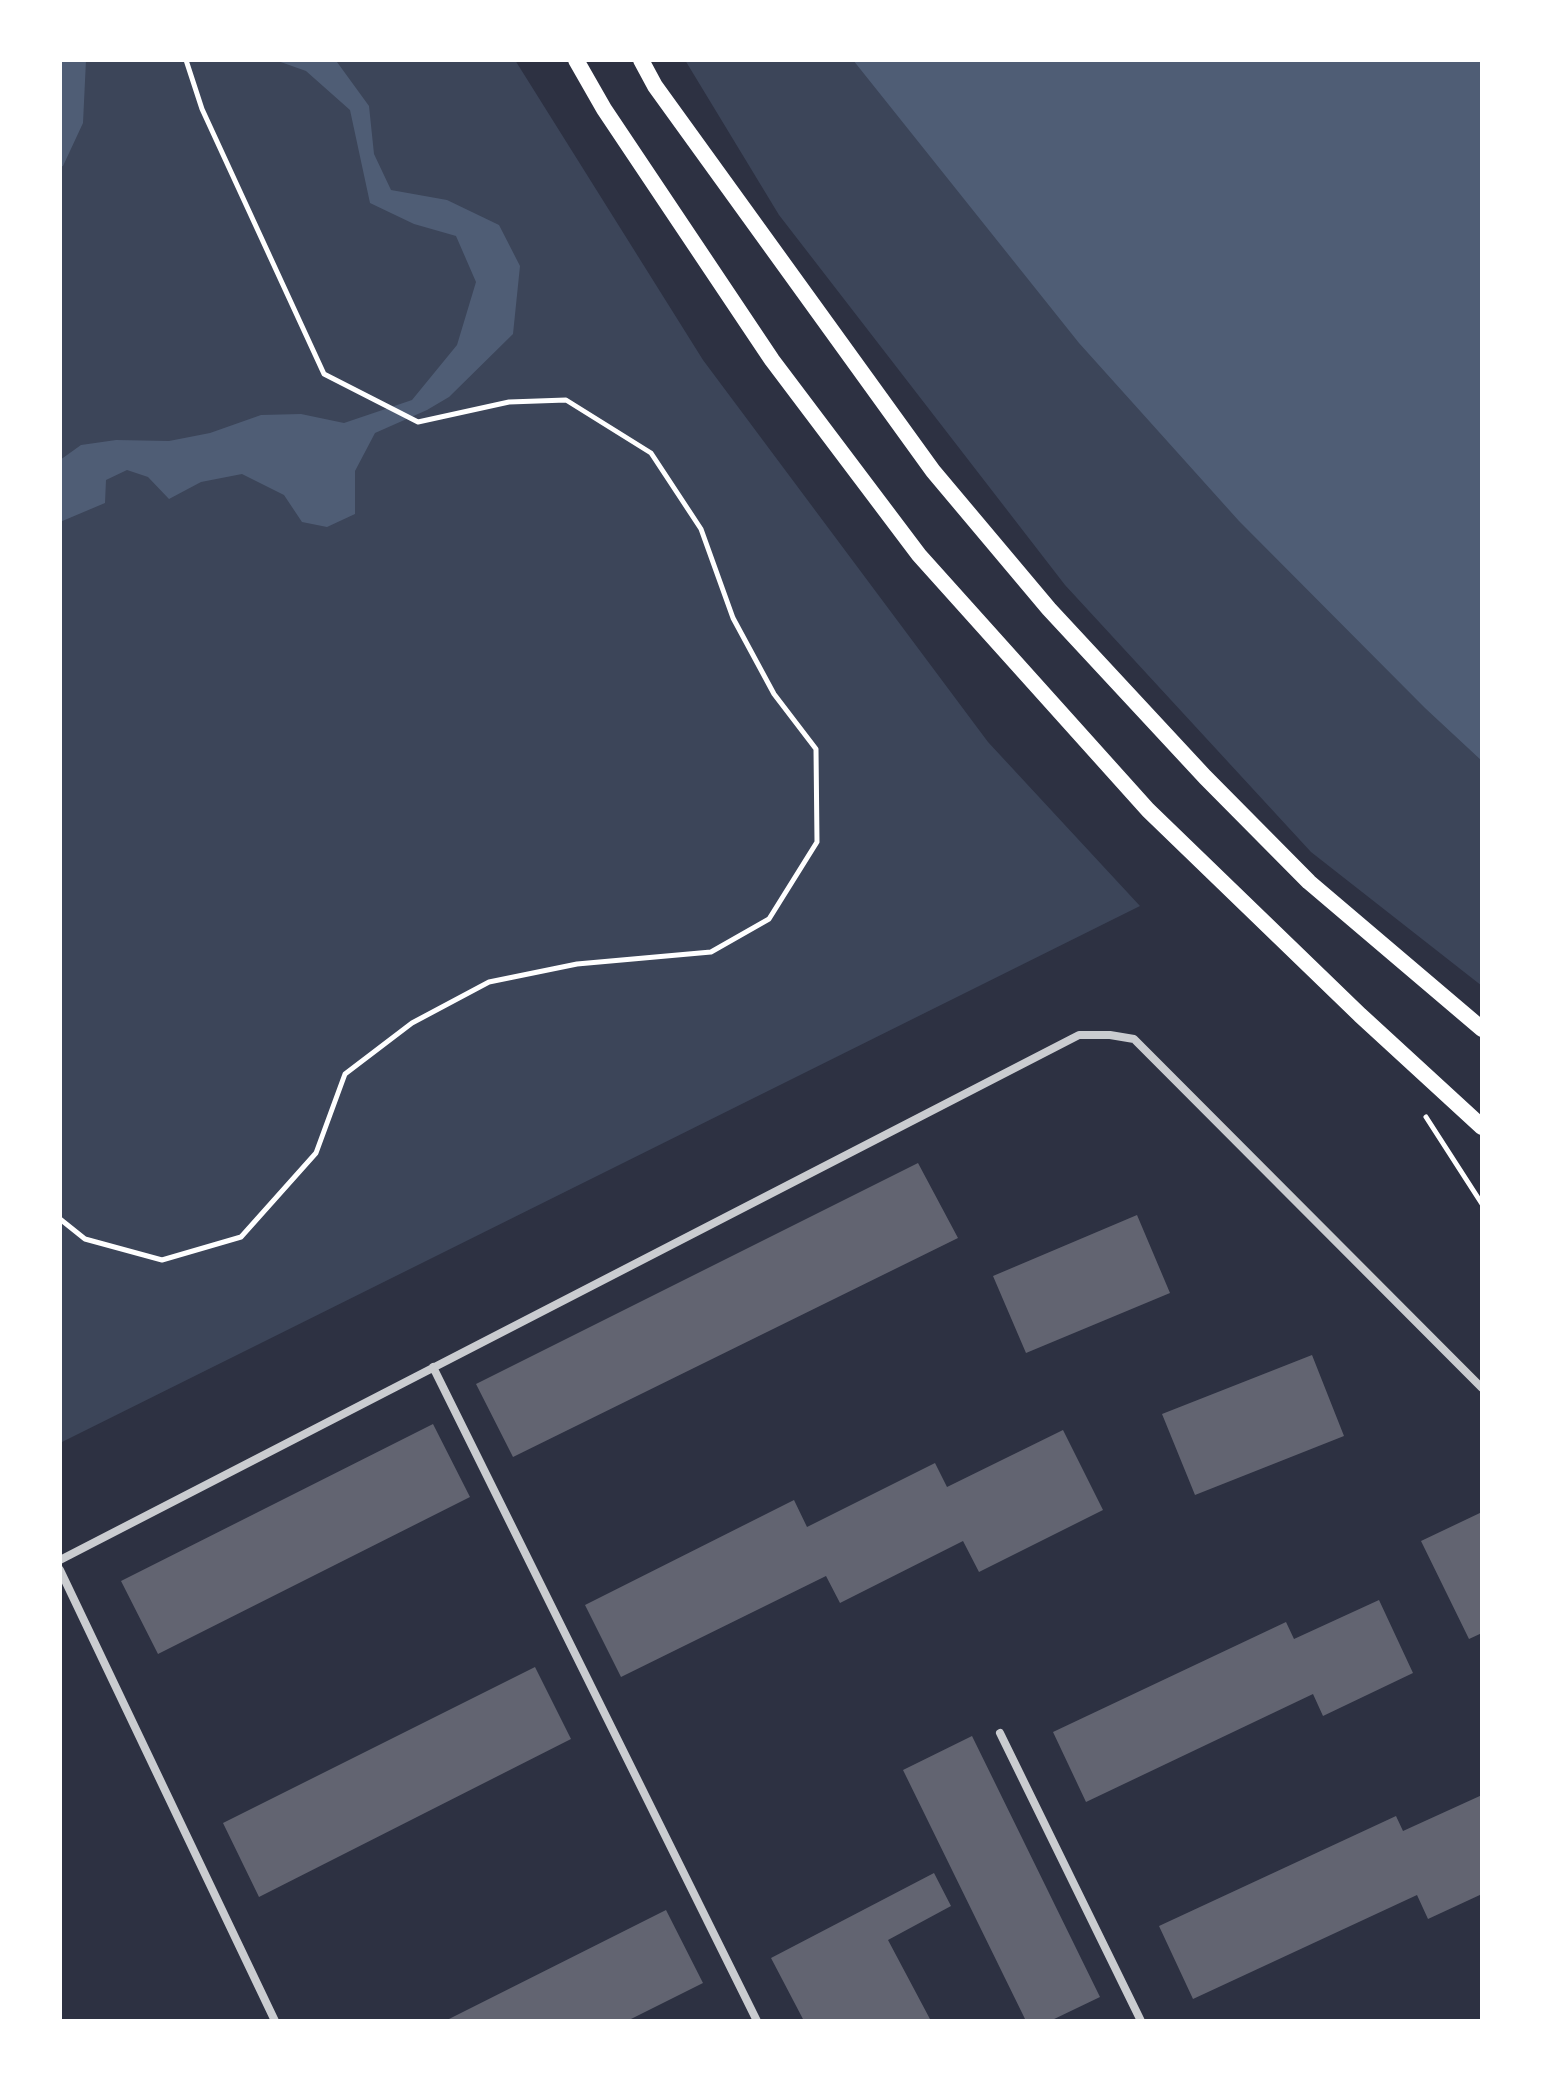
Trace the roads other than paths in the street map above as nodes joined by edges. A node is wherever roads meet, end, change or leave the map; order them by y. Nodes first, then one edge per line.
1 (576, 60) edge
2 (641, 60) edge
3 (1482, 1029) edge
4 (1482, 1127) edge
5 (433, 1367) junction
6 (1482, 1388) edge
7 (60, 1560) edge
8 (60, 1570) edge
9 (1000, 1733) dead end
10 (275, 2021) edge
11 (757, 2021) edge
12 (1141, 2021) edge

1 - 4 main road
2 - 3 main road
5 - 6 street
5 - 7 street
5 - 11 street
8 - 10 street
9 - 12 street

